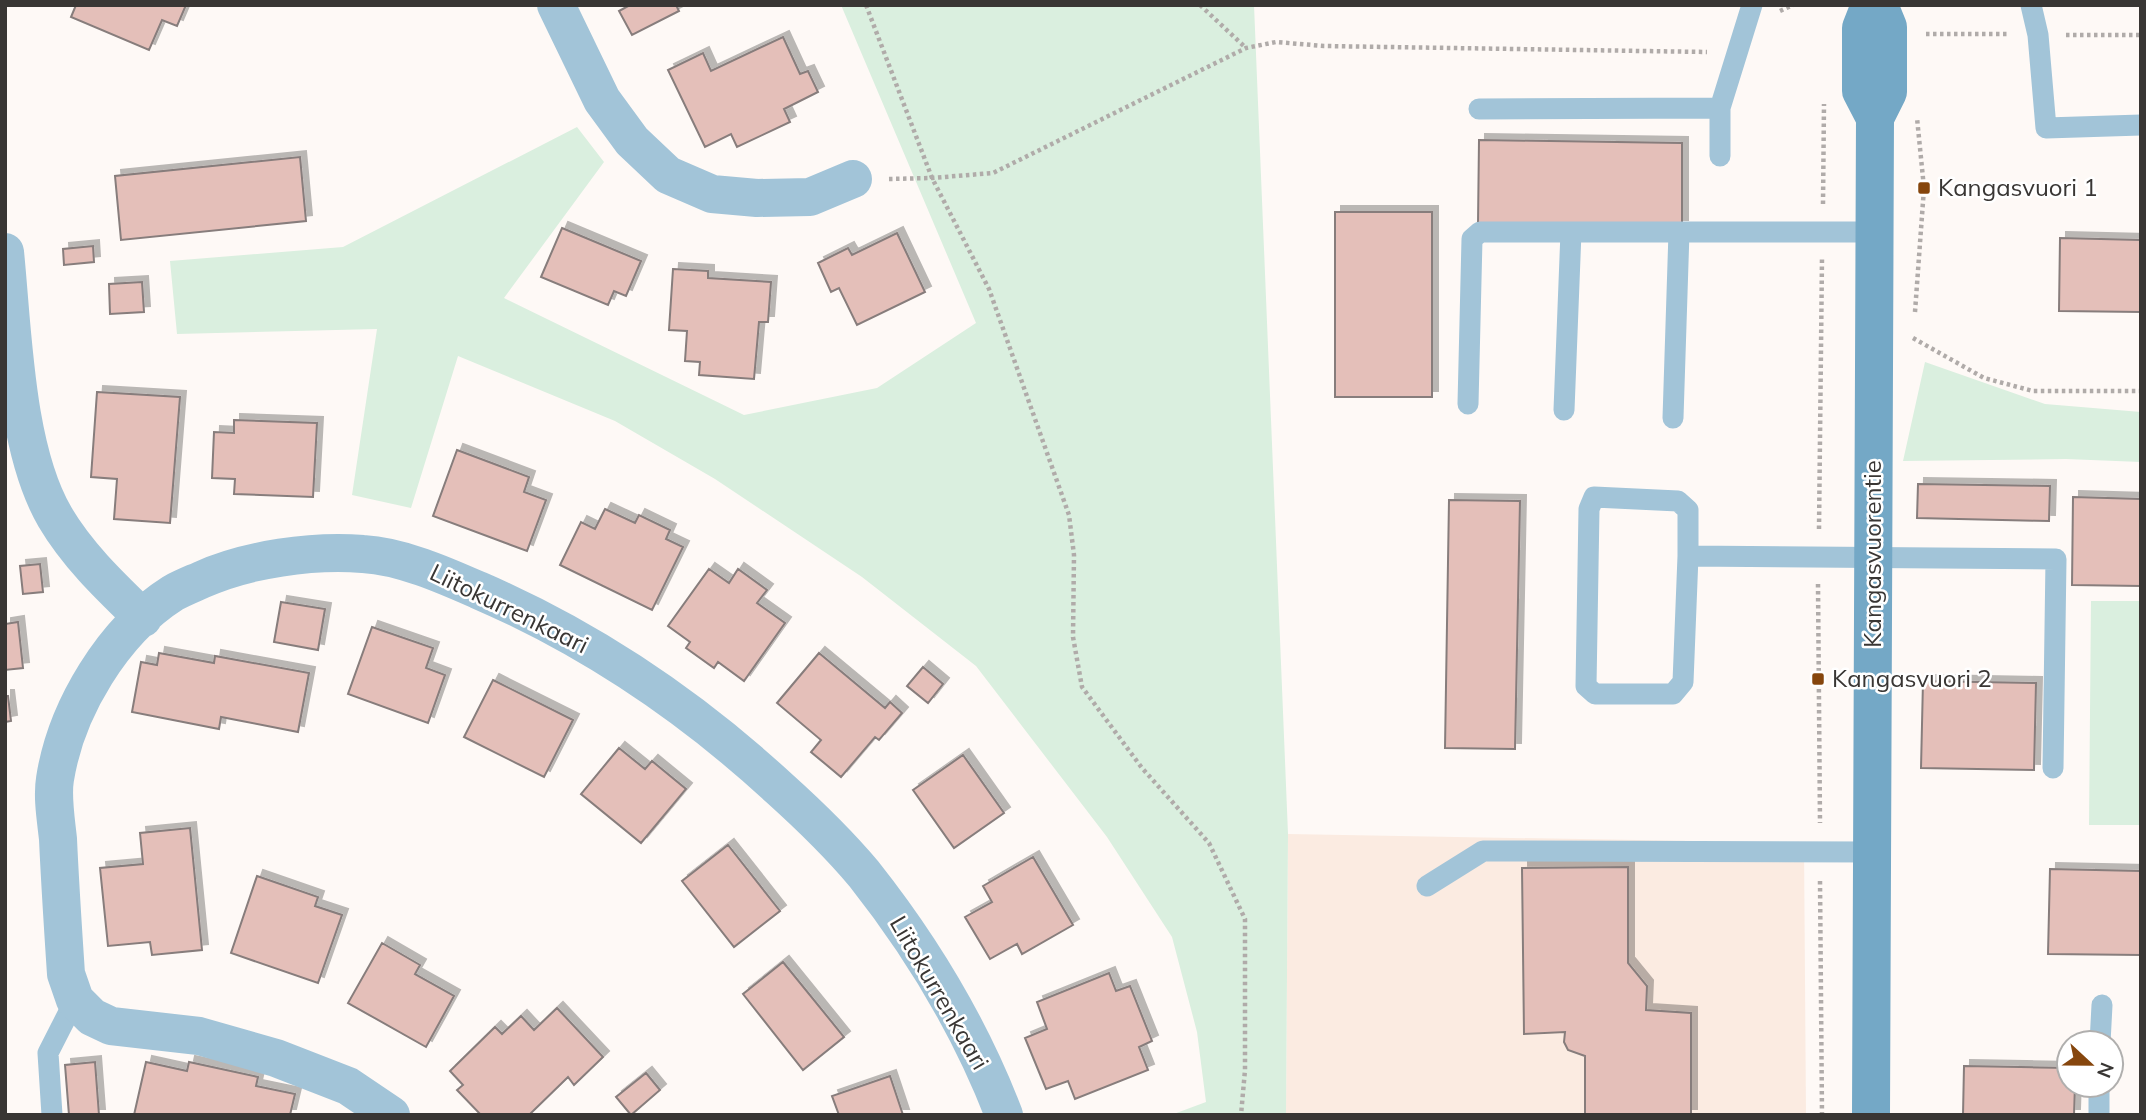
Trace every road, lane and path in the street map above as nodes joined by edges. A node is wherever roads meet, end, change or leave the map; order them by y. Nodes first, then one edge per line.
1 (556, 5) edge
2 (866, 5) edge
3 (1199, 5) edge
4 (1752, 5) edge
5 (1793, 5) edge
6 (1870, 5) edge
7 (1879, 5) edge
8 (2031, 5) edge
9 (1922, 24) dead end
10 (1922, 34) dead end
11 (1741, 39) junction
12 (1246, 48) junction
13 (1720, 108) junction
14 (1479, 109) dead end
15 (1917, 109) dead end
16 (1875, 118) junction
17 (2141, 125) edge
18 (1720, 156) dead end
19 (932, 178) junction
20 (853, 180) joint
21 (1571, 232) junction
22 (1679, 232) junction
23 (1874, 232) junction
24 (5, 252) edge
25 (2141, 391) edge
26 (1468, 404) dead end
27 (1564, 410) dead end
28 (1673, 418) dead end
29 (1688, 556) junction
30 (1873, 557) junction
31 (143, 618) junction
32 (2053, 768) dead end
33 (1872, 852) junction
34 (1427, 886) dead end
35 (75, 1000) junction
36 (2102, 1005) dead end
37 (2101, 1029) edge
38 (52, 1115) edge
39 (391, 1115) edge
40 (1004, 1115) edge
41 (1241, 1115) edge
42 (1871, 1115) edge

1 - 20 street
2 - 19 path
3 - 12 path
4 - 11 lane
5 - 11 path
6 - 16 main road, Kangasvuorentie
7 - 16 main road, Kangasvuorentie
8 - 17 lane
9 - 10 path
11 - 12 path
11 - 13 lane
12 - 19 path
13 - 14 lane
13 - 18 lane
15 - 25 path
16 - 23 main road, Kangasvuorentie
19 - 20 path
19 - 41 path
21 - 22 lane
21 - 26 lane
21 - 27 lane
22 - 23 lane
22 - 28 lane
23 - 30 main road, Kangasvuorentie
24 - 31 street
29 - 29 lane
29 - 30 lane
30 - 32 lane
30 - 33 main road, Kangasvuorentie
31 - 35 street, Liitokurrenkaari
31 - 40 street, Liitokurrenkaari
33 - 34 lane
33 - 42 main road, Kangasvuorentie
35 - 38 lane
35 - 39 street
36 - 37 lane

